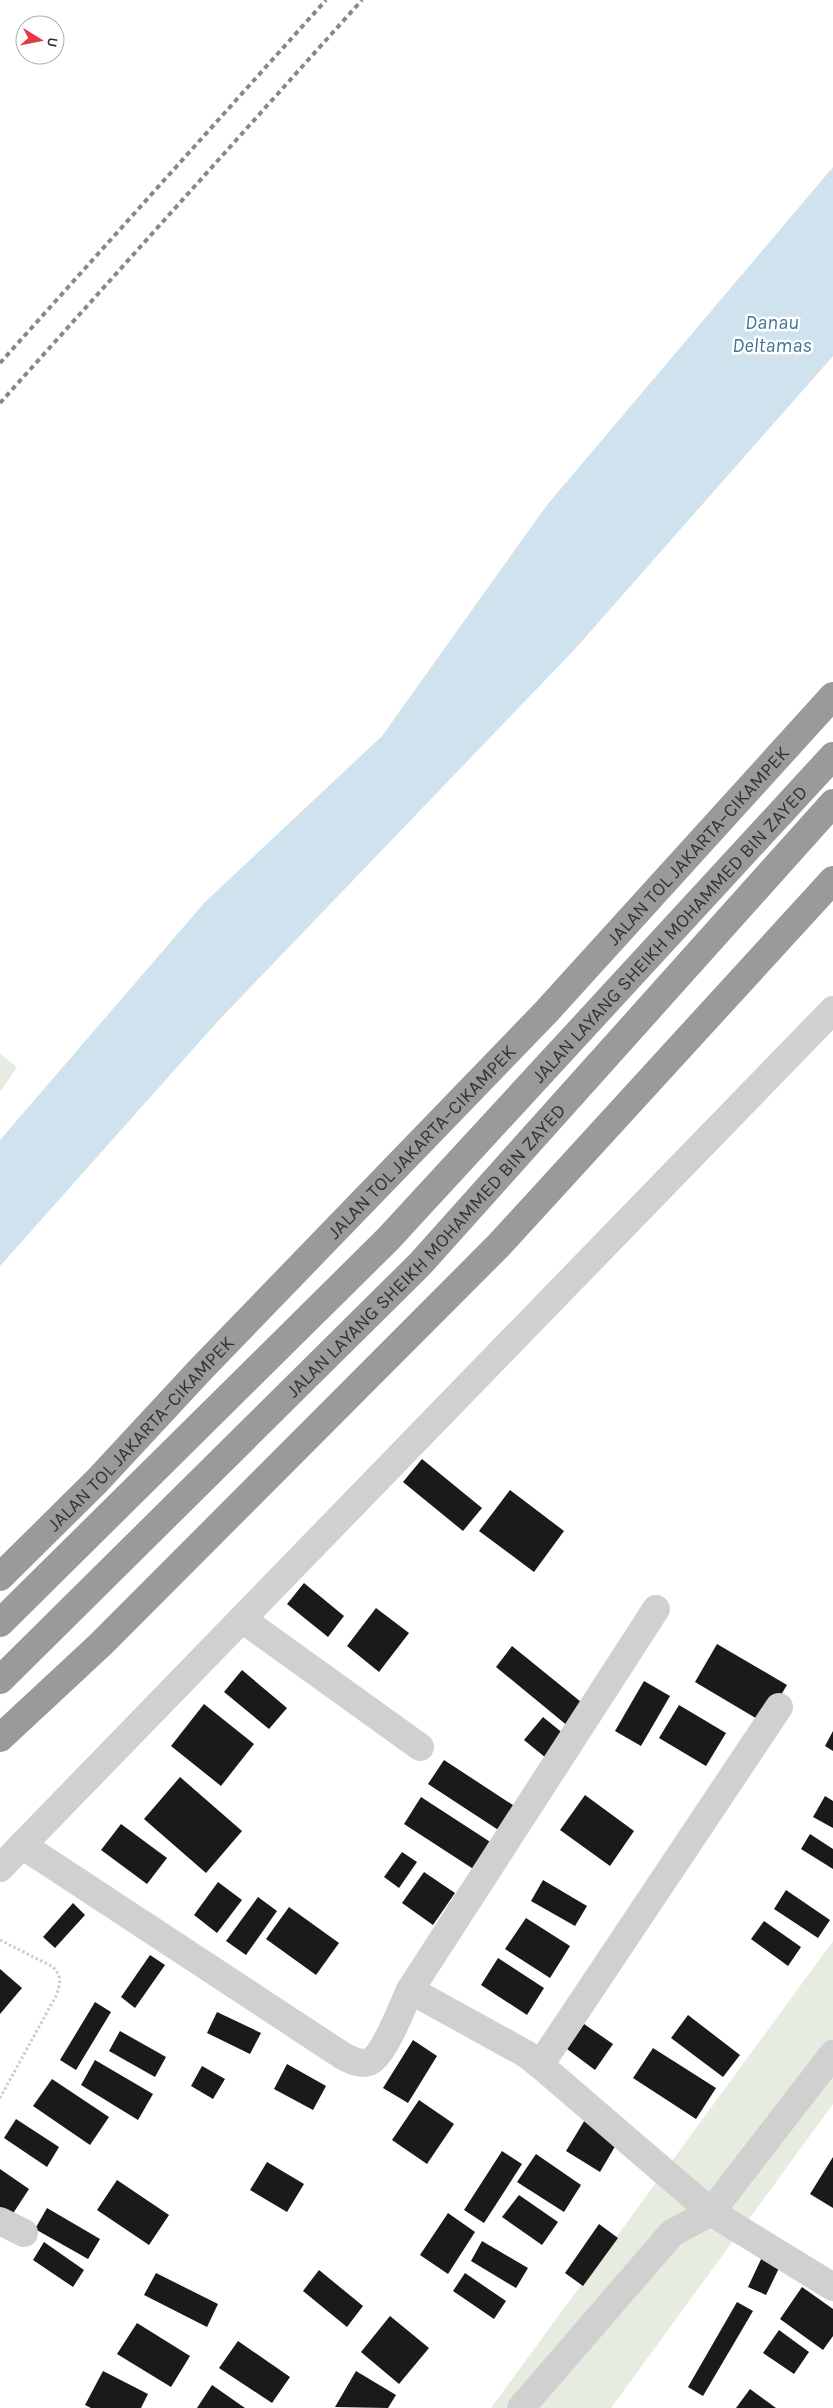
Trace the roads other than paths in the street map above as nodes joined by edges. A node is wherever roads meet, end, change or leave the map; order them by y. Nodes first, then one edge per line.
1 (833, 696) edge
2 (833, 756) edge
3 (833, 803) edge
4 (833, 880) edge
5 (833, 1010) edge
6 (0, 1577) edge
7 (656, 1608) dead end
8 (242, 1619) junction
9 (0, 1622) edge
10 (0, 1680) edge
11 (779, 1707) dead end
12 (0, 1738) edge
13 (420, 1747) dead end
14 (22, 1845) junction
15 (0, 1868) edge
16 (410, 1990) junction
17 (833, 2054) edge
18 (540, 2065) junction
19 (711, 2212) junction
20 (0, 2221) edge
21 (24, 2233) dead end
22 (833, 2288) edge
23 (521, 2408) edge

1 - 6 highway, JALAN TOL JAKARTA–CIKAMPEK
2 - 9 highway, JALAN LAYANG SHEIKH MOHAMMED BIN ZAYED
3 - 10 highway, JALAN LAYANG SHEIKH MOHAMMED BIN ZAYED
4 - 12 highway
5 - 8 street
7 - 16 street
8 - 13 street
8 - 14 street
11 - 18 street
14 - 15 street
14 - 16 street
16 - 18 street
17 - 19 street
18 - 19 street
19 - 22 street
19 - 23 street
20 - 21 street

